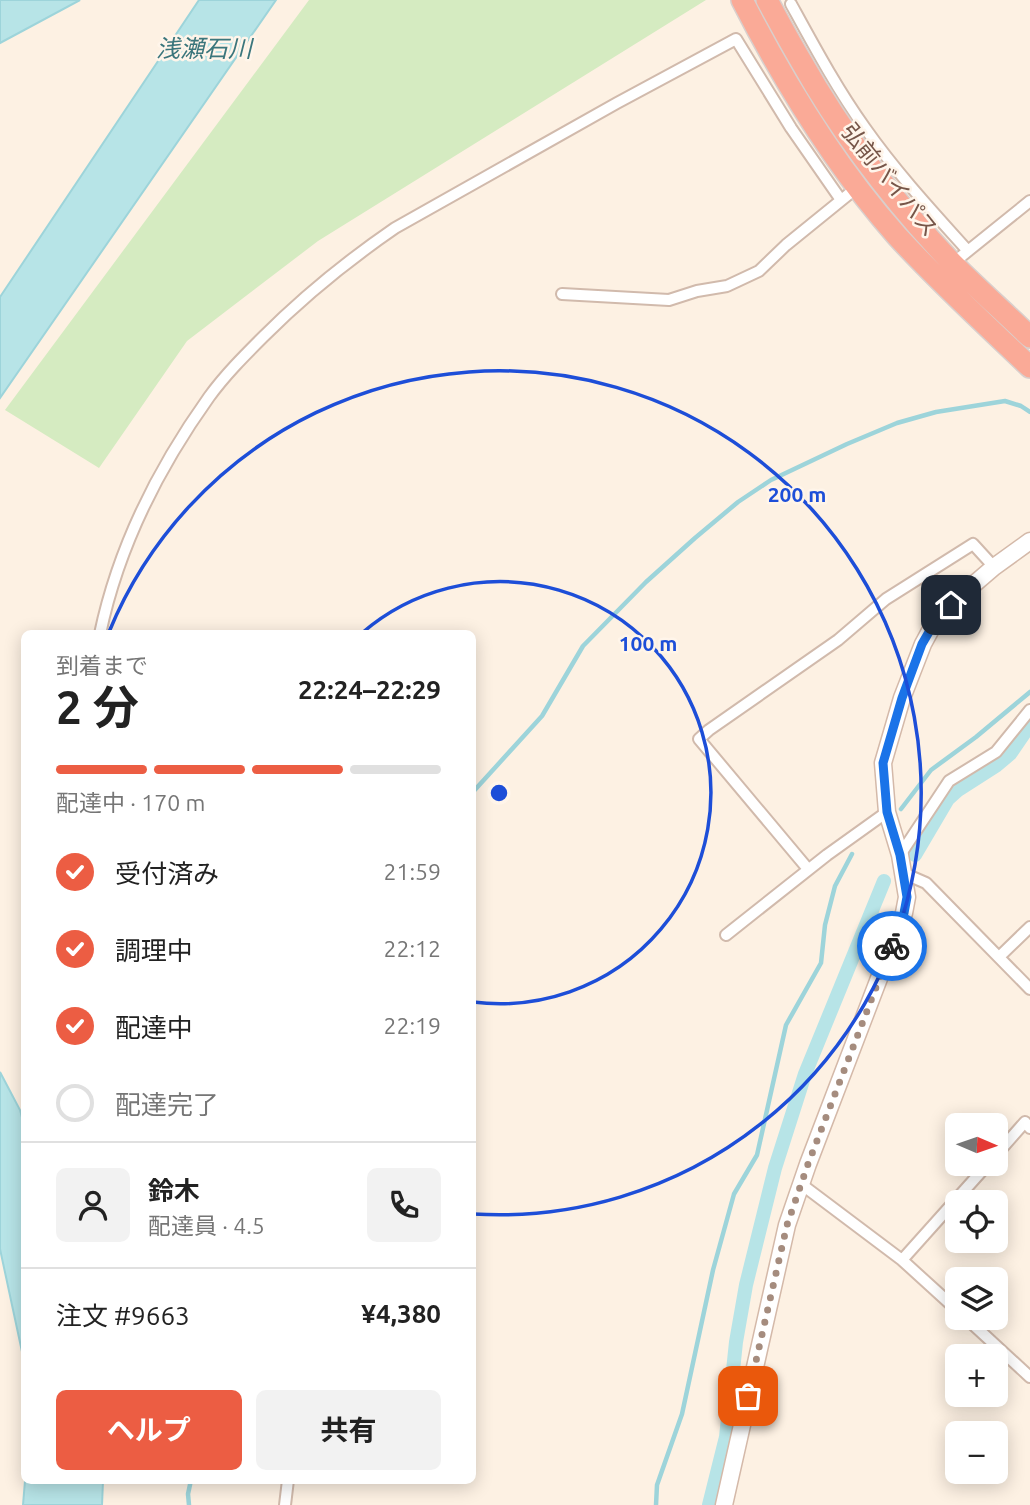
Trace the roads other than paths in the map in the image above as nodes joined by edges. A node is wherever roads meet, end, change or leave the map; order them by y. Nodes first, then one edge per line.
1 (742, 0) edge
2 (767, 0) edge
3 (791, 4) dead end
4 (876, 172) junction
5 (858, 186) junction
6 (841, 200) junction
7 (1030, 201) edge
8 (960, 257) junction
9 (562, 294) dead end
10 (1030, 337) edge
11 (1030, 367) edge
12 (1030, 541) edge
13 (994, 567) junction
14 (101, 630) edge
15 (1030, 710) edge
16 (887, 812) junction
17 (900, 855) junction
18 (808, 869) junction
19 (903, 873) junction
20 (1030, 927) edge
21 (726, 935) dead end
22 (999, 957) junction
23 (1030, 989) edge
24 (1030, 1128) edge
25 (1008, 1141) edge
26 (977, 1176) edge
27 (801, 1184) junction
28 (902, 1260) junction
29 (945, 1299) edge
30 (979, 1330) edge
31 (1030, 1377) edge
32 (288, 1484) edge
33 (285, 1505) edge
34 (724, 1505) edge

1 - 5 highway, 弘前バイパス
2 - 4 highway, 弘前バイパス
3 - 8 street
4 - 5 street
4 - 8 highway, 弘前バイパス
5 - 6 street
5 - 11 highway, 弘前バイパス
6 - 9 street
6 - 14 street
7 - 8 street
8 - 10 highway, 弘前バイパス
12 - 13 street
13 - 16 street
13 - 18 street
15 - 17 street
16 - 17 street
16 - 18 street
17 - 19 street
18 - 21 street
19 - 22 street
19 - 27 street
20 - 22 street
22 - 23 street
24 - 25 street
26 - 28 street
27 - 28 street
27 - 34 street
28 - 29 street
30 - 31 street
32 - 33 street

